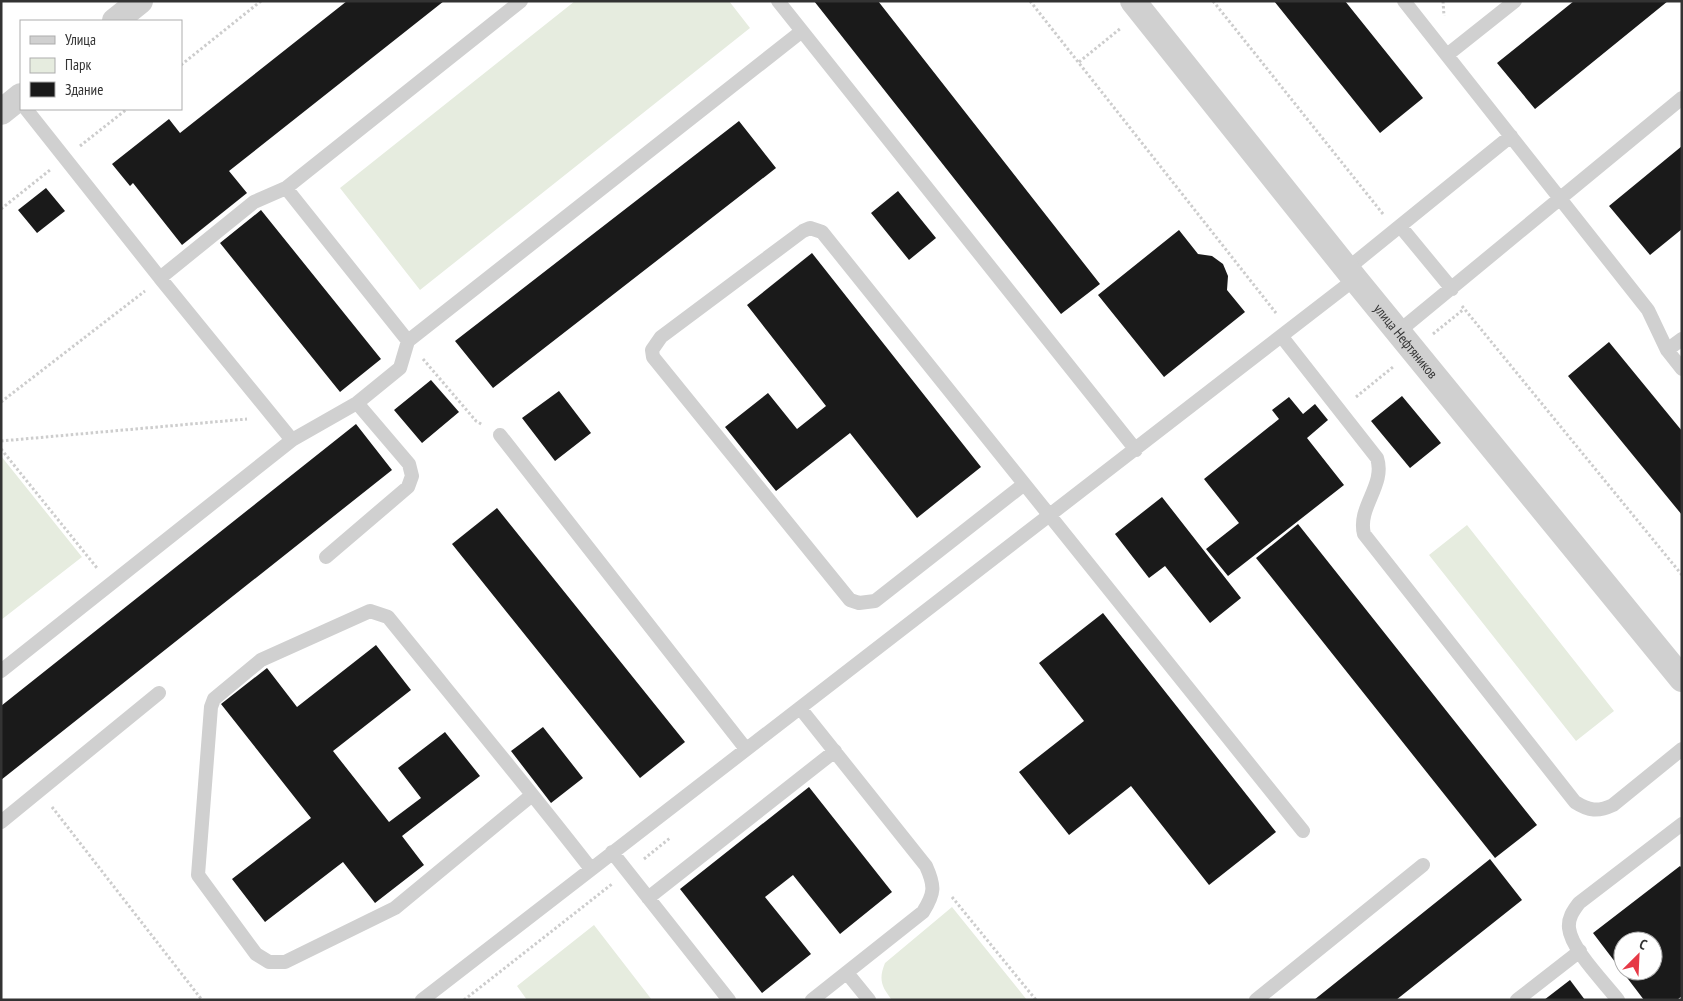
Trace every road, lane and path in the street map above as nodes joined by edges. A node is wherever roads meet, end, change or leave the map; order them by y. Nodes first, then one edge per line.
1 (140, 1) edge
2 (261, 1) edge
3 (521, 1) edge
4 (778, 1) edge
5 (1030, 1) edge
6 (1404, 1) edge
7 (1515, 1) edge
8 (1137, 7) edge
9 (116, 20) edge
10 (802, 31) junction
11 (1447, 55) junction
12 (1078, 62) junction
13 (182, 64) edge
14 (1682, 98) edge
15 (22, 110) edge
16 (1511, 136) junction
17 (286, 188) junction
18 (1560, 198) junction
19 (1400, 226) junction
20 (1351, 274) junction
21 (160, 278) junction
22 (1452, 289) junction
23 (1398, 332) junction
24 (1282, 337) junction
25 (1682, 339) edge
26 (408, 341) junction
27 (1667, 350) junction
28 (1682, 369) edge
29 (1, 402) edge
30 (357, 403) junction
31 (273, 417) junction
32 (500, 435) joint
33 (292, 440) junction
34 (1, 441) edge
35 (1, 448) edge
36 (1136, 450) junction
37 (1023, 485) junction
38 (1049, 516) junction
39 (326, 557) dead end
40 (110, 584) junction
41 (1, 671) edge
42 (1682, 679) edge
43 (159, 693) dead end
44 (800, 708) junction
45 (746, 749) junction
46 (1682, 749) edge
47 (835, 751) junction
48 (40, 790) junction
49 (532, 795) junction
50 (1, 822) edge
51 (1682, 824) edge
52 (1303, 831) dead end
53 (612, 852) junction
54 (1423, 865) dead end
55 (926, 866) junction
56 (591, 869) junction
57 (648, 898) junction
58 (1580, 951) junction
59 (847, 973) junction
60 (202, 1000) edge
61 (422, 1000) edge
62 (729, 1000) edge
63 (812, 1000) edge
64 (869, 1000) edge
65 (1036, 1000) edge
66 (1256, 1000) edge
67 (1517, 1000) edge
68 (1618, 1000) edge

1 - 9 street
2 - 13 path
3 - 17 lane
4 - 10 lane
5 - 12 path
6 - 11 lane
7 - 11 lane
8 - 12 path
8 - 20 street, улица Нефтяников
10 - 26 lane
10 - 36 lane
11 - 16 lane
12 - 24 path
14 - 18 lane
15 - 21 lane
16 - 18 lane
16 - 19 lane
17 - 21 lane
17 - 26 lane
18 - 22 lane
18 - 27 lane
19 - 20 lane
19 - 22 lane
20 - 23 street, улица Нефтяников
20 - 24 lane
21 - 29 path
21 - 31 lane
22 - 23 lane
23 - 42 street, улица Нефтяников
24 - 36 lane
24 - 46 lane
25 - 27 lane
26 - 30 lane
26 - 32 path
27 - 28 lane
30 - 33 lane
30 - 39 lane
31 - 33 lane
31 - 34 path
32 - 45 lane
33 - 40 lane
35 - 40 path
36 - 38 lane
37 - 37 lane
37 - 38 lane
38 - 44 lane
38 - 52 lane
40 - 41 lane
43 - 48 lane
44 - 45 lane
44 - 47 lane
45 - 53 lane
47 - 55 lane
47 - 57 lane
48 - 50 lane
48 - 60 path
49 - 49 lane
49 - 56 lane
51 - 58 lane
53 - 56 lane
53 - 57 lane
54 - 66 lane
55 - 59 lane
55 - 65 path
56 - 61 lane
57 - 62 lane
58 - 67 lane
58 - 68 lane
59 - 63 lane
59 - 64 lane

